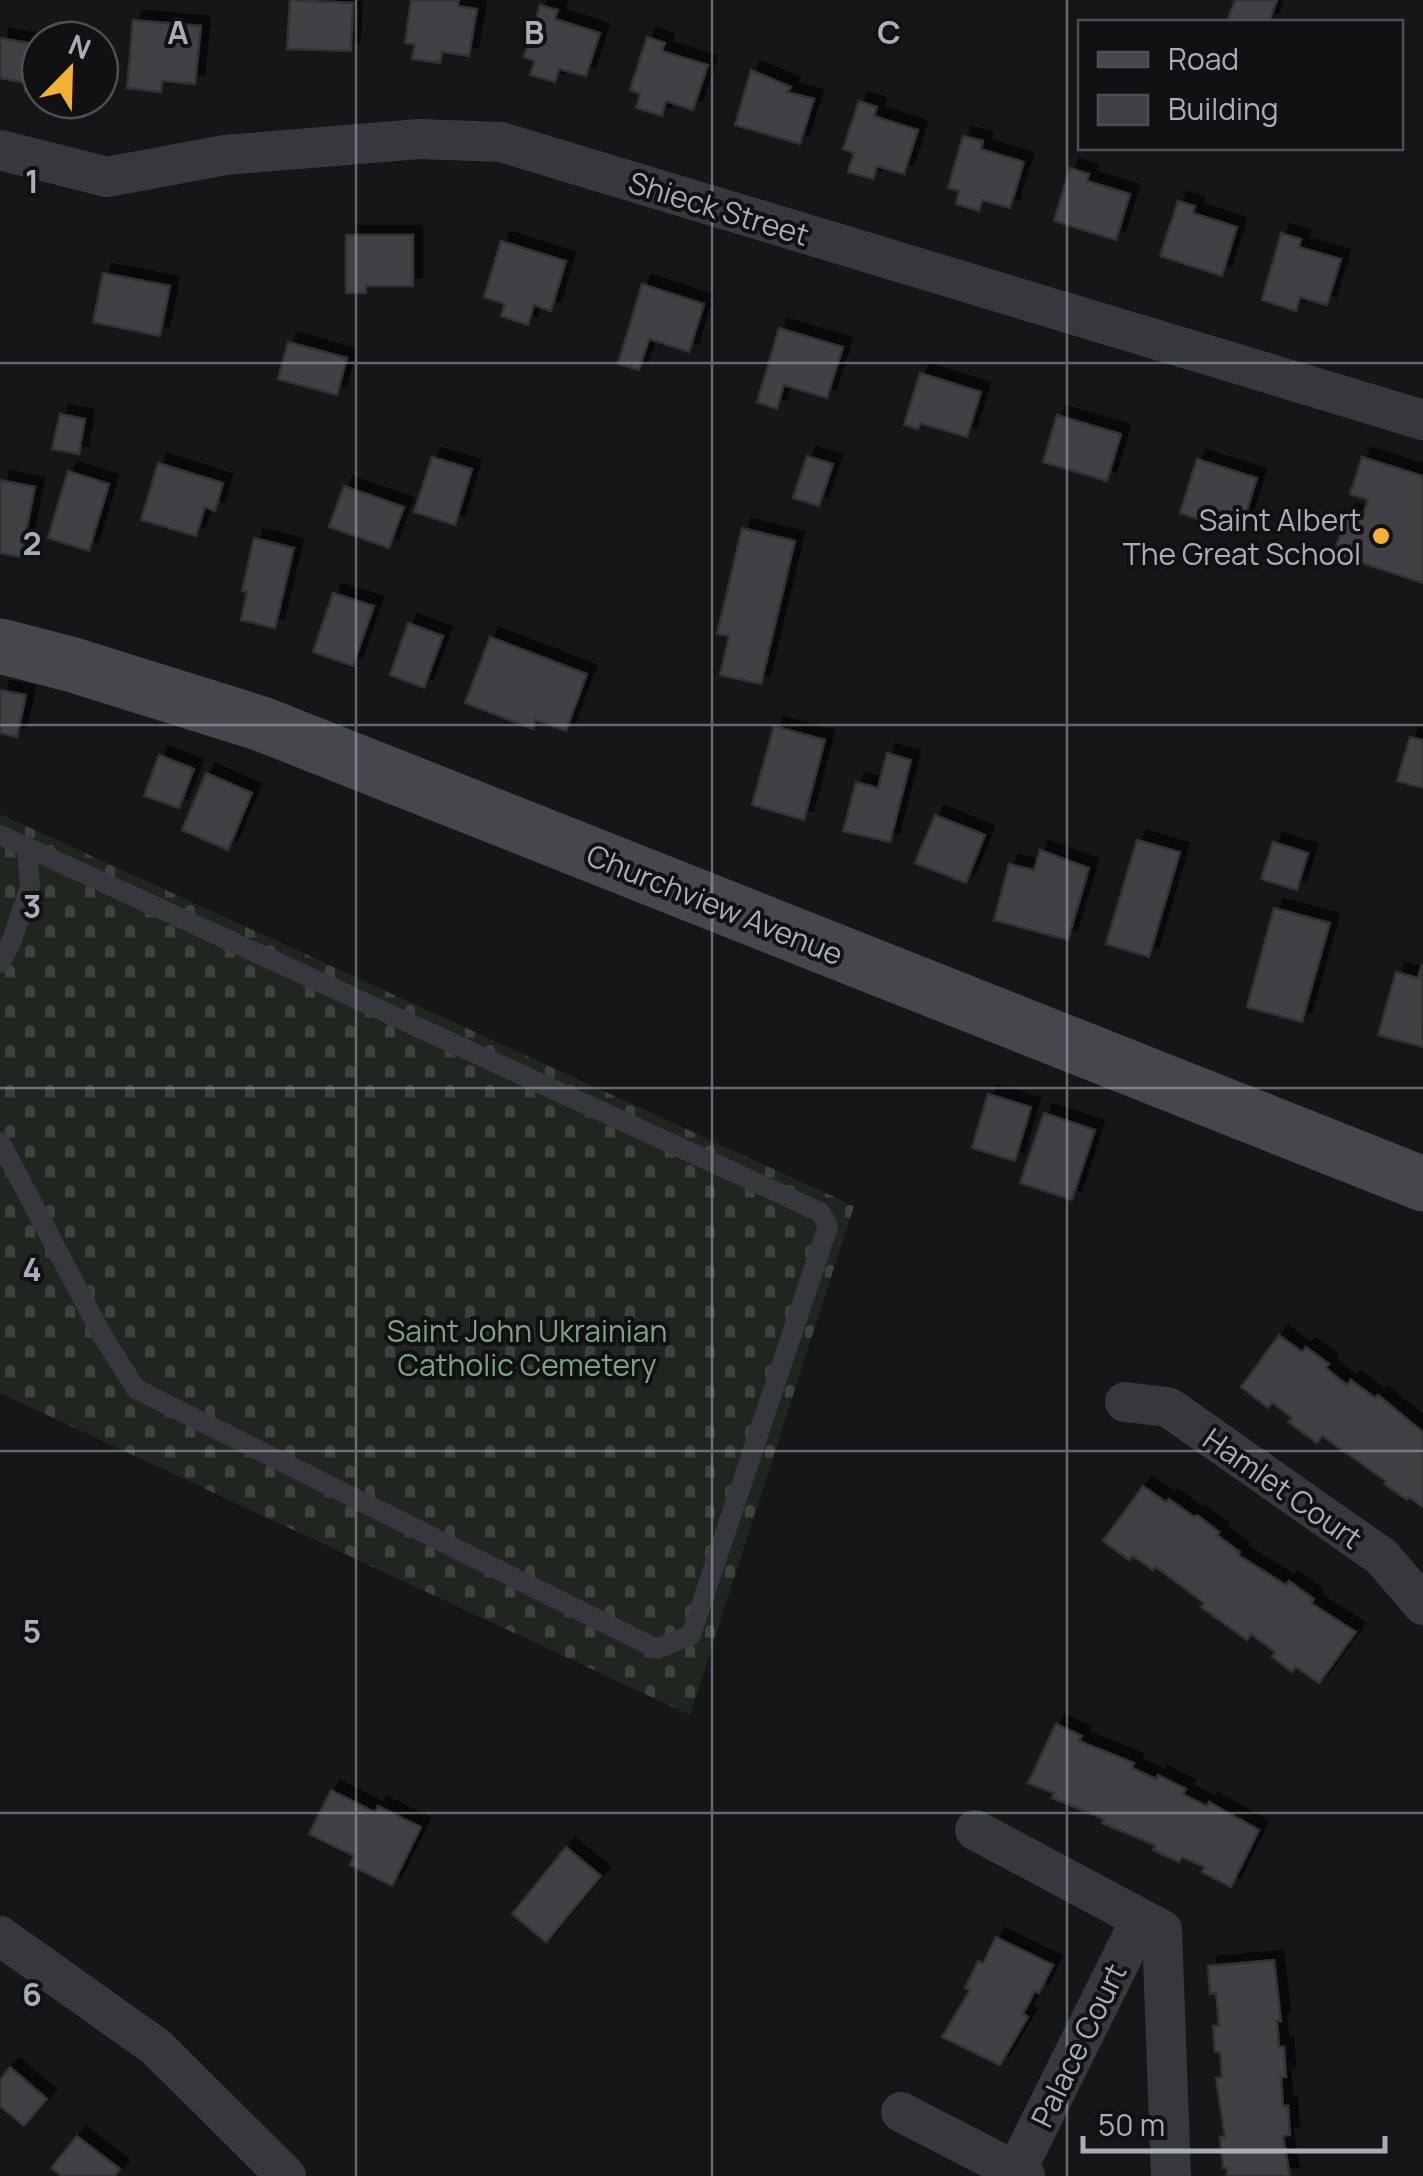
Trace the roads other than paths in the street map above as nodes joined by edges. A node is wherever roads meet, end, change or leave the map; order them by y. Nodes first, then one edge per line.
1 (0, 150) edge
2 (1423, 420) edge
3 (0, 646) edge
4 (0, 834) edge
5 (27, 847) junction
6 (0, 963) edge
7 (0, 1142) edge
8 (1423, 1184) edge
9 (1125, 1402) dead end
10 (1423, 1605) edge
11 (974, 1830) dead end
12 (1141, 1918) junction
13 (0, 1936) edge
14 (901, 2112) dead end
15 (1020, 2174) edge
16 (286, 2176) edge
17 (1171, 2176) edge

1 - 2 street, Shieck Street
3 - 8 street, Churchview Avenue
4 - 5 lane
5 - 6 lane
5 - 7 lane
9 - 10 street, Hamlet Court
11 - 12 street
12 - 15 street, Palace Court
12 - 17 street, Palace Court
13 - 16 street
14 - 15 street, Palace Court

